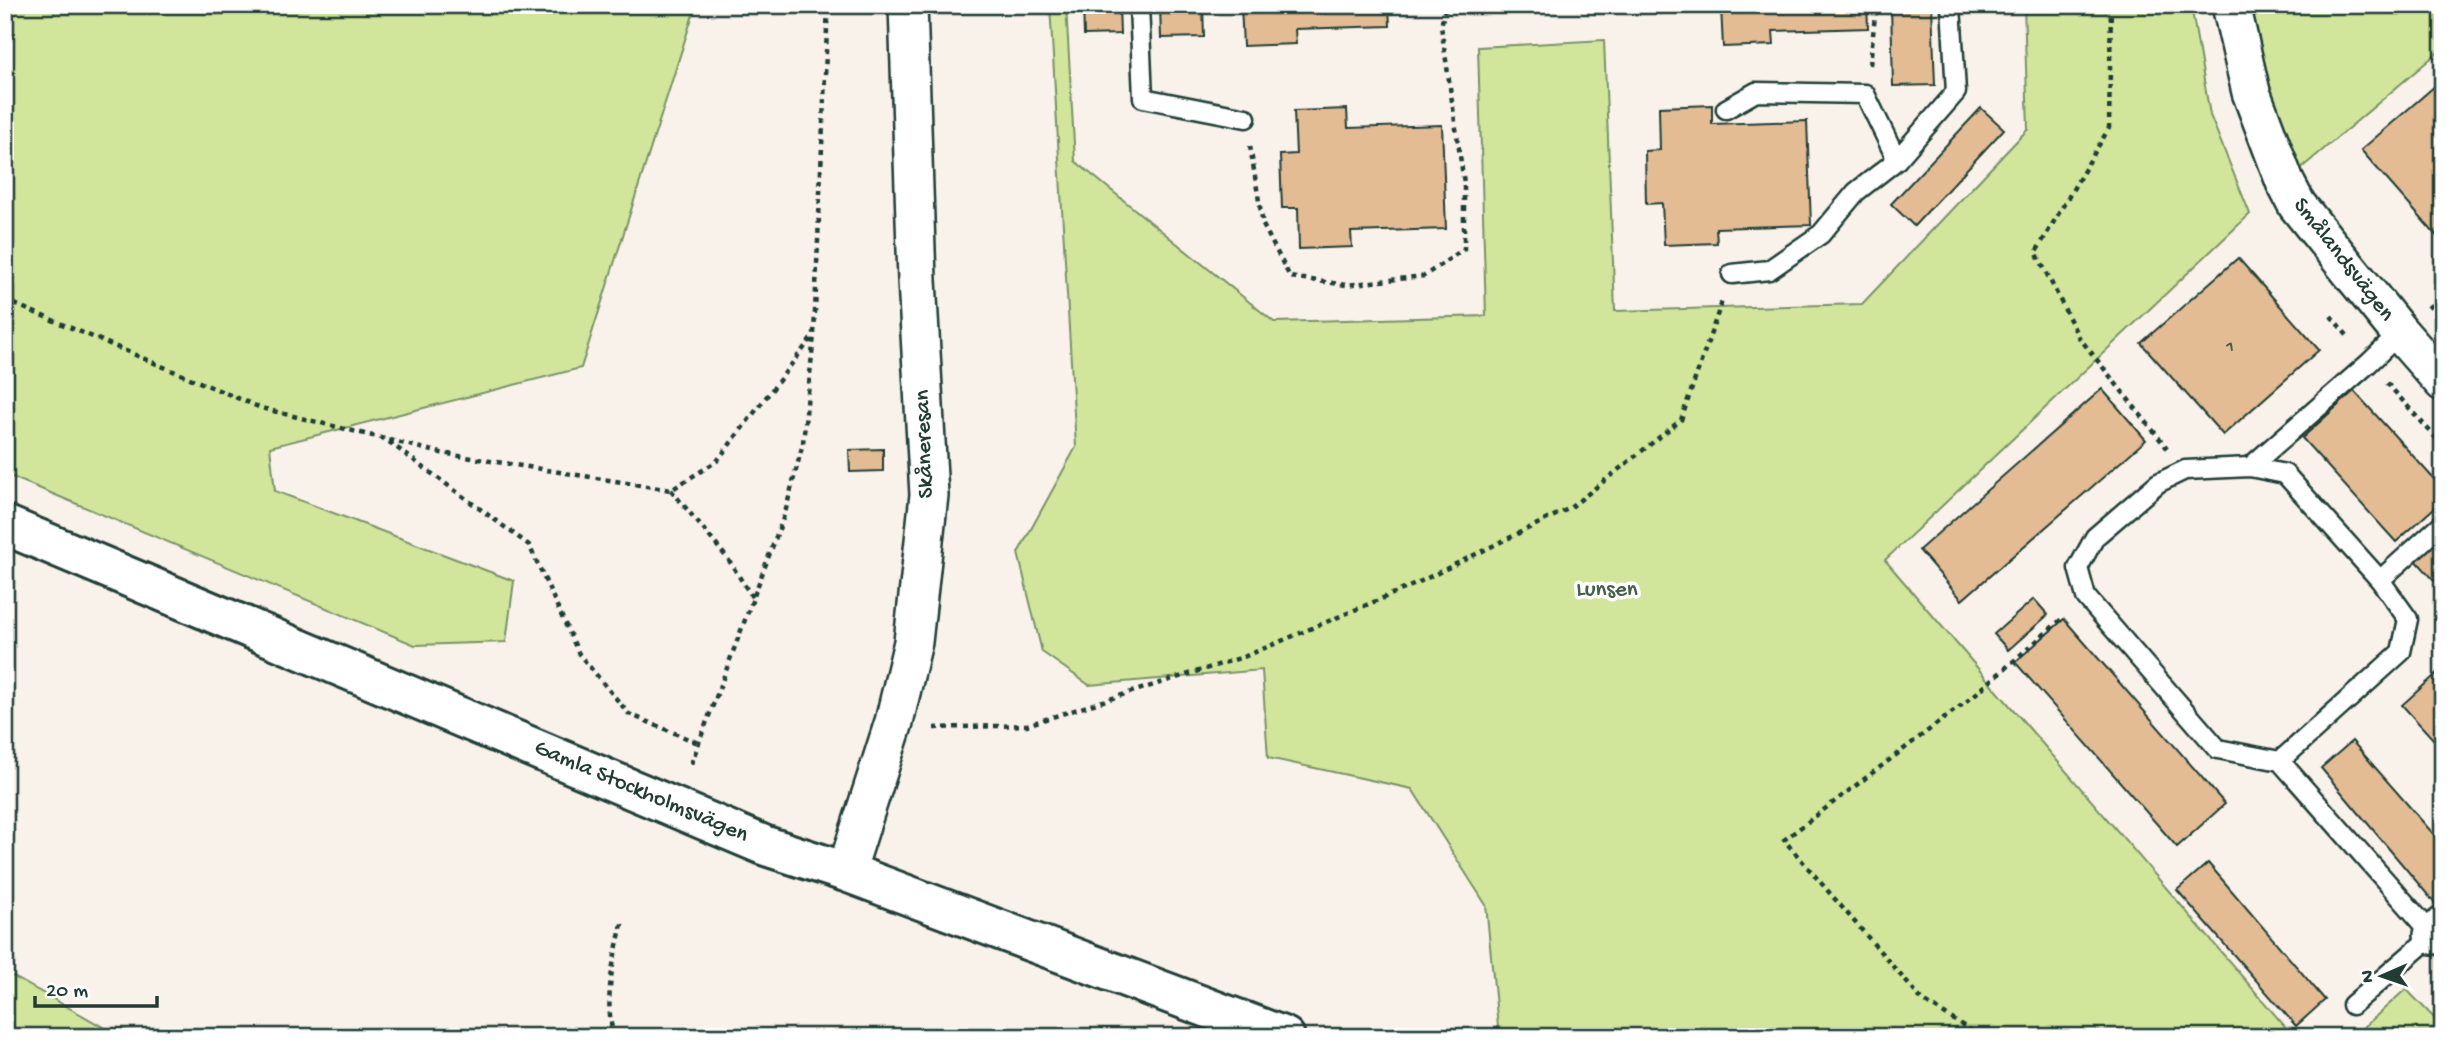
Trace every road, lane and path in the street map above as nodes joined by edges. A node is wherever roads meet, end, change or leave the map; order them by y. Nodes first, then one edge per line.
1 (828, 5) edge
2 (908, 5) edge
3 (1139, 5) edge
4 (1446, 5) edge
5 (1876, 5) edge
6 (1951, 5) edge
7 (2111, 5) edge
8 (2231, 5) edge
9 (1865, 94) junction
10 (1726, 109) dead end
11 (1246, 118) joint
12 (1897, 160) junction
13 (1732, 274) joint
14 (5, 300) edge
15 (2400, 333) junction
16 (814, 335) junction
17 (2443, 382) edge
18 (386, 439) junction
19 (2250, 467) junction
20 (2185, 470) junction
21 (671, 490) junction
22 (2443, 523) edge
23 (5, 525) edge
24 (2380, 580) junction
25 (752, 597) junction
26 (2086, 597) junction
27 (894, 722) junction
28 (698, 743) junction
29 (2280, 761) junction
30 (691, 764) dead end
31 (846, 872) junction
32 (623, 920) dead end
33 (2440, 936) edge
34 (2352, 1004) dead end
35 (614, 1037) edge
36 (1285, 1037) edge
37 (1981, 1037) edge

1 - 16 path
2 - 27 street, Skåneresan
3 - 11 lane
4 - 11 path
5 - 9 path
6 - 12 lane
7 - 20 path
8 - 15 street, Smålandsvägen
9 - 10 lane
9 - 12 lane
12 - 13 lane
13 - 27 path
14 - 18 path
15 - 17 street, Smålandsvägen
15 - 19 lane
16 - 21 path
16 - 25 path
18 - 21 path
18 - 28 path
19 - 20 lane
19 - 24 lane
20 - 26 lane
21 - 25 path
22 - 24 lane
23 - 31 main road, Gamla Stockholmsvägen
24 - 29 lane
25 - 28 path
26 - 29 lane
26 - 37 path
27 - 31 street, Skåneresan
28 - 30 path
29 - 33 lane
31 - 36 main road, Gamla Stockholmsvägen
32 - 35 path
33 - 34 lane

